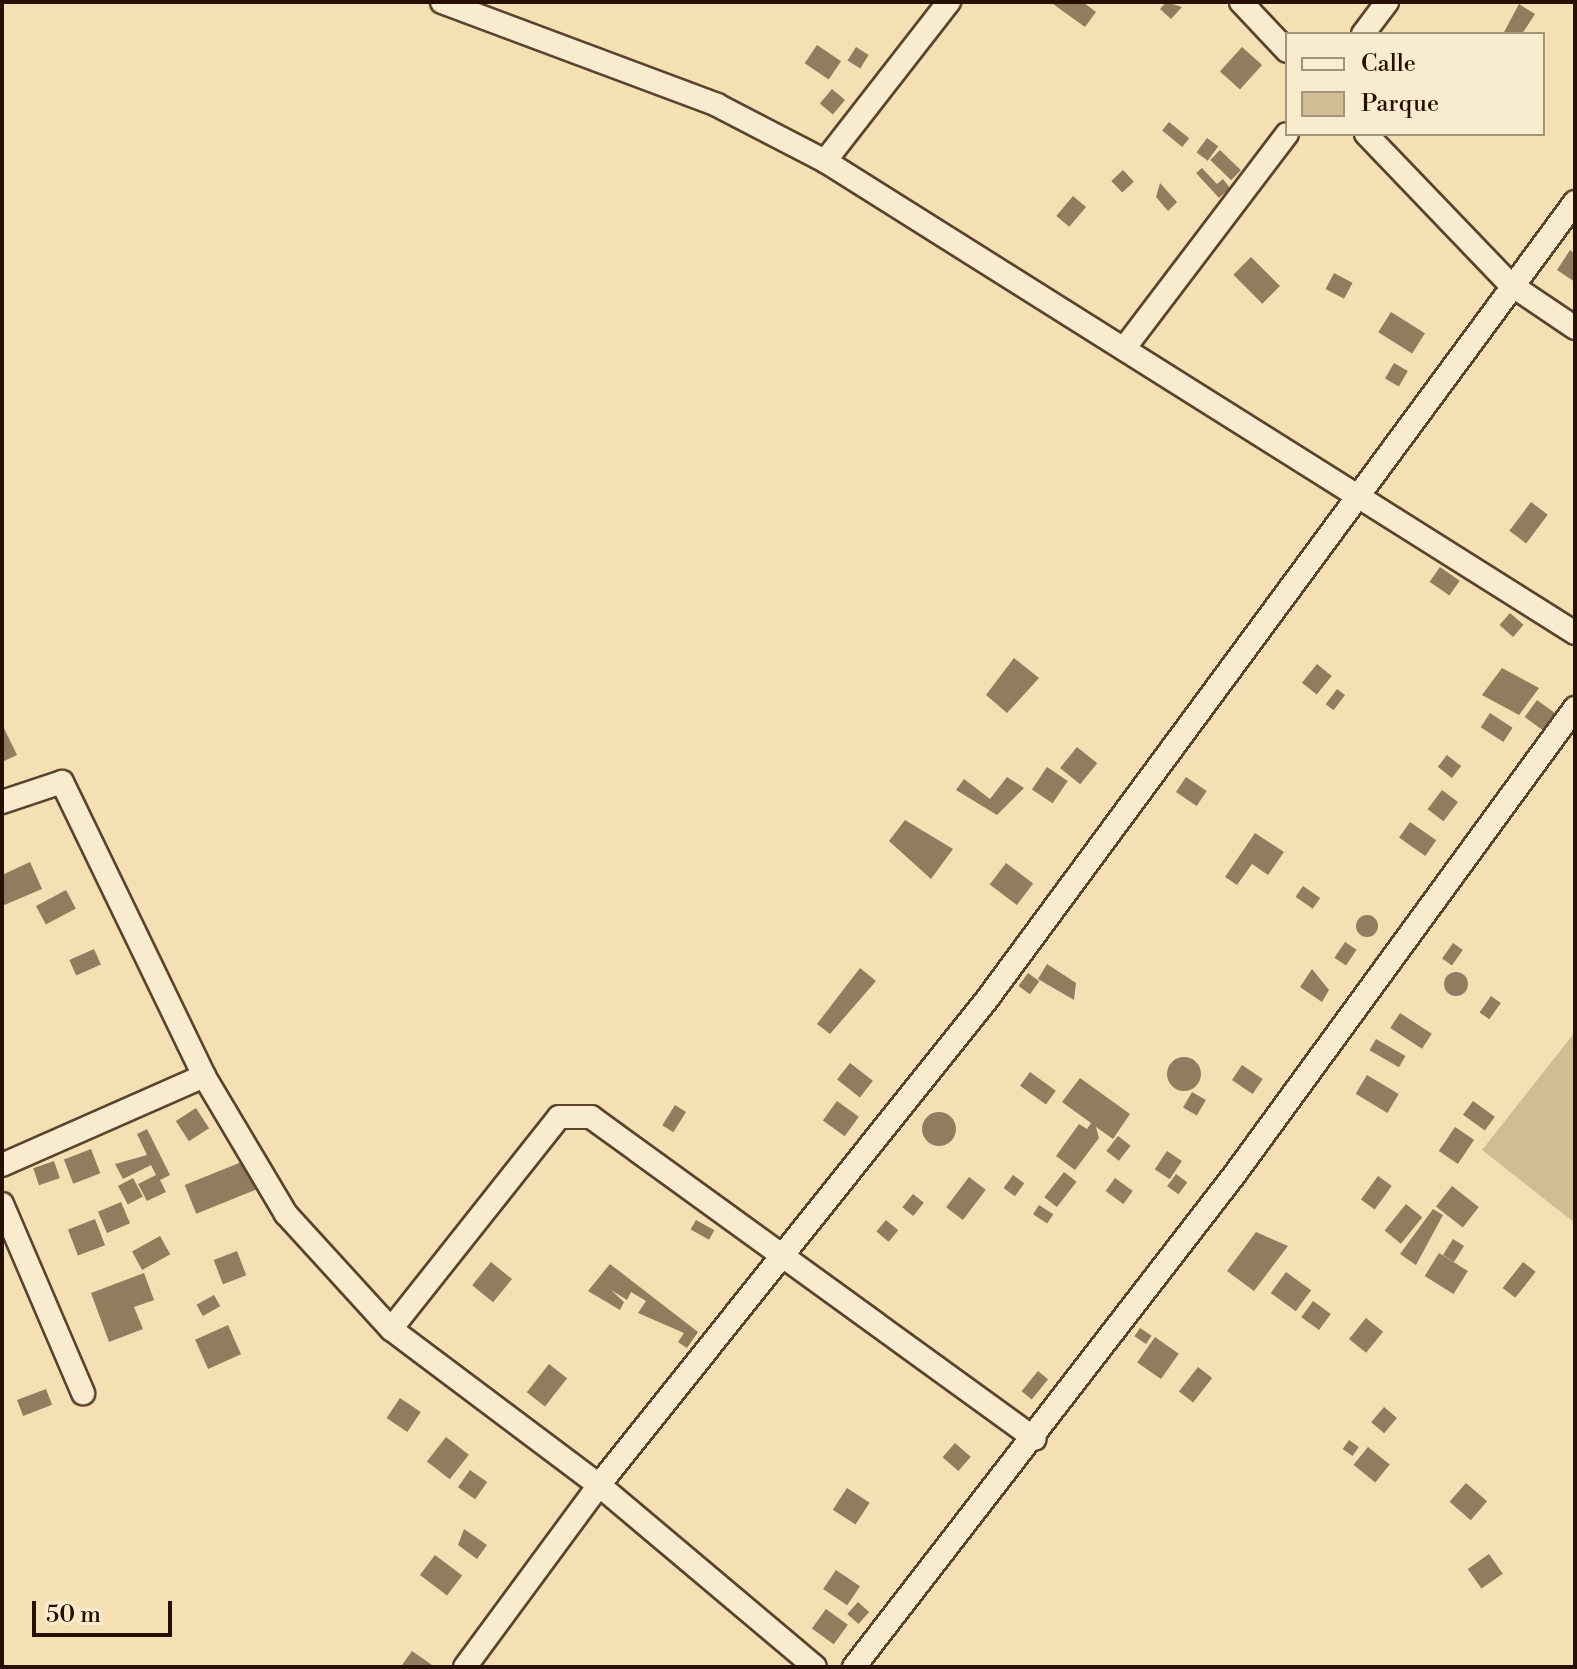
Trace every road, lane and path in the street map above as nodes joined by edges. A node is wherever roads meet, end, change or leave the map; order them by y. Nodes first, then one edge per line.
1 (442, 2) edge
2 (1241, 2) edge
3 (1387, 2) edge
4 (942, 5) edge
5 (1364, 32) edge
6 (1285, 49) edge
7 (1285, 136) edge
8 (1368, 136) edge
9 (825, 161) junction
10 (1575, 202) edge
11 (1510, 284) junction
12 (1575, 328) edge
13 (1126, 346) junction
14 (1363, 498) junction
15 (1575, 633) edge
16 (1575, 708) edge
17 (2, 802) edge
18 (204, 1076) junction
19 (2, 1165) edge
20 (2, 1204) edge
21 (784, 1257) junction
22 (391, 1329) junction
23 (83, 1393) dead end
24 (1035, 1439) junction
25 (599, 1485) junction
26 (465, 1667) edge
27 (815, 1667) edge
28 (854, 1667) edge

1 - 9 street
2 - 6 street
3 - 5 street
4 - 9 street
7 - 13 street
8 - 11 street
9 - 13 street
10 - 11 street
11 - 12 street
11 - 14 street
13 - 14 street
14 - 15 street
14 - 21 street
16 - 24 street
17 - 18 street
18 - 19 street
18 - 22 street
20 - 23 street
21 - 22 street
21 - 24 street
21 - 25 street
22 - 25 street
24 - 28 street
25 - 26 street
25 - 27 street

